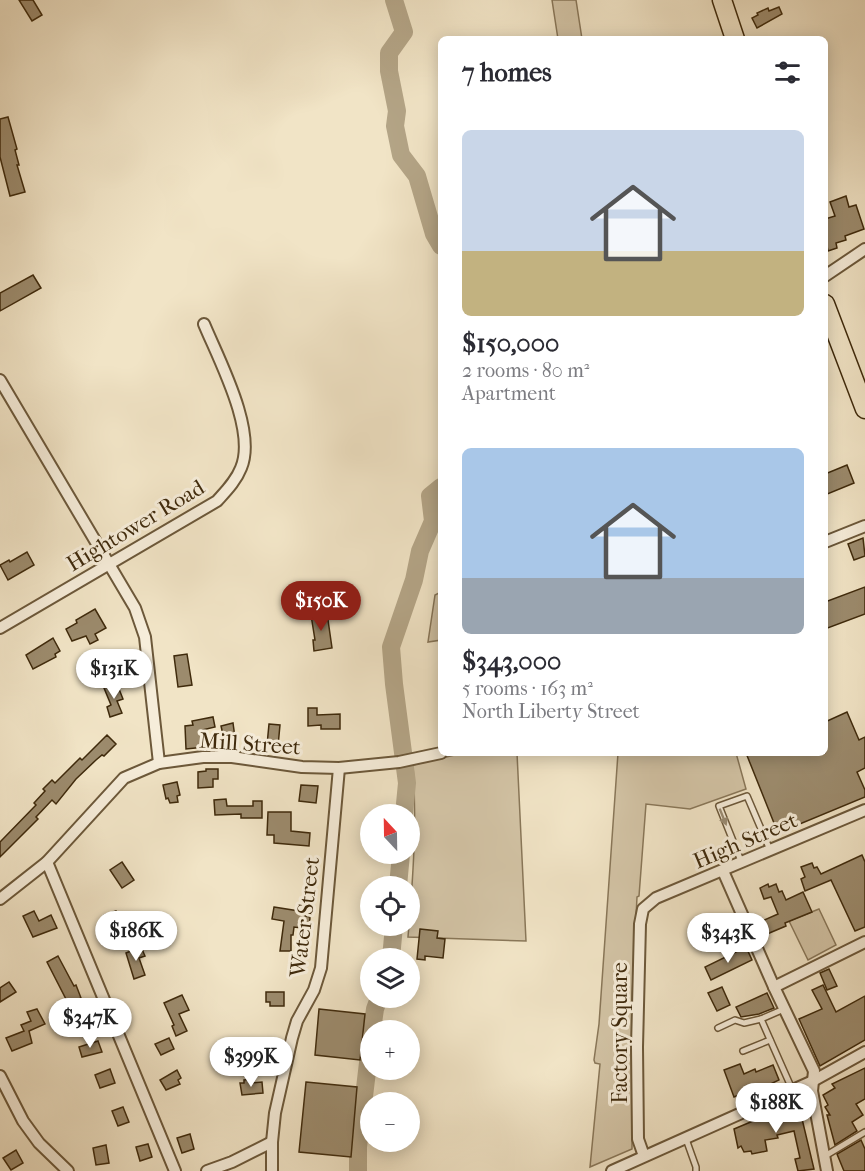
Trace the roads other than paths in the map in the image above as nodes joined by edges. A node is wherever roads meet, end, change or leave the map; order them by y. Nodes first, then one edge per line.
1 (722, 0) edge
2 (734, 36) edge
3 (865, 249) edge
4 (828, 274) edge
5 (828, 312) edge
6 (204, 324) dead end
7 (0, 380) edge
8 (865, 409) edge
9 (865, 526) edge
10 (828, 541) edge
11 (109, 564) junction
12 (0, 628) edge
13 (438, 754) edge
14 (159, 763) junction
15 (339, 768) junction
16 (865, 810) edge
17 (770, 850) junction
18 (741, 861) junction
19 (47, 862) junction
20 (723, 871) junction
21 (0, 899) edge
22 (643, 909) joint
23 (865, 942) edge
24 (774, 987) junction
25 (784, 1010) junction
26 (761, 1019) junction
27 (718, 1028) dead end
28 (770, 1040) junction
29 (743, 1051) dead end
30 (865, 1052) edge
31 (0, 1076) edge
32 (813, 1081) junction
33 (792, 1089) junction
34 (865, 1132) edge
35 (686, 1137) junction
36 (272, 1142) junction
37 (644, 1156) junction
38 (824, 1157) junction
39 (68, 1171) edge
40 (175, 1171) edge
41 (207, 1171) edge
42 (272, 1171) edge
43 (612, 1171) edge
44 (696, 1171) edge
45 (827, 1171) edge

1 - 2 highway
3 - 4 street
5 - 8 highway
6 - 11 street, Hightower Road
7 - 11 street
9 - 10 street
11 - 12 street, Hightower Road
11 - 14 street
13 - 15 street, Mill Street
14 - 15 street, Mill Street
14 - 19 street, Mill Street
15 - 36 street, Water Street
16 - 17 street, High Street
17 - 18 street, High Street
17 -> 18 lane
18 - 20 street, High Street
19 - 21 street, Mill Street
19 - 40 street
20 - 22 street, High Street
20 - 24 street
22 - 37 street, Factory Square
23 - 24 street
24 - 25 street
25 - 26 lane
25 - 32 street
26 - 27 lane
26 - 28 lane
28 - 29 lane
28 - 33 lane
30 - 32 street
31 - 39 street
32 - 33 street
32 - 38 street
33 - 35 street
34 - 38 lane
35 - 37 street
35 - 44 lane
36 - 41 street
36 - 42 street, Water Street
37 - 43 street
38 - 45 street

